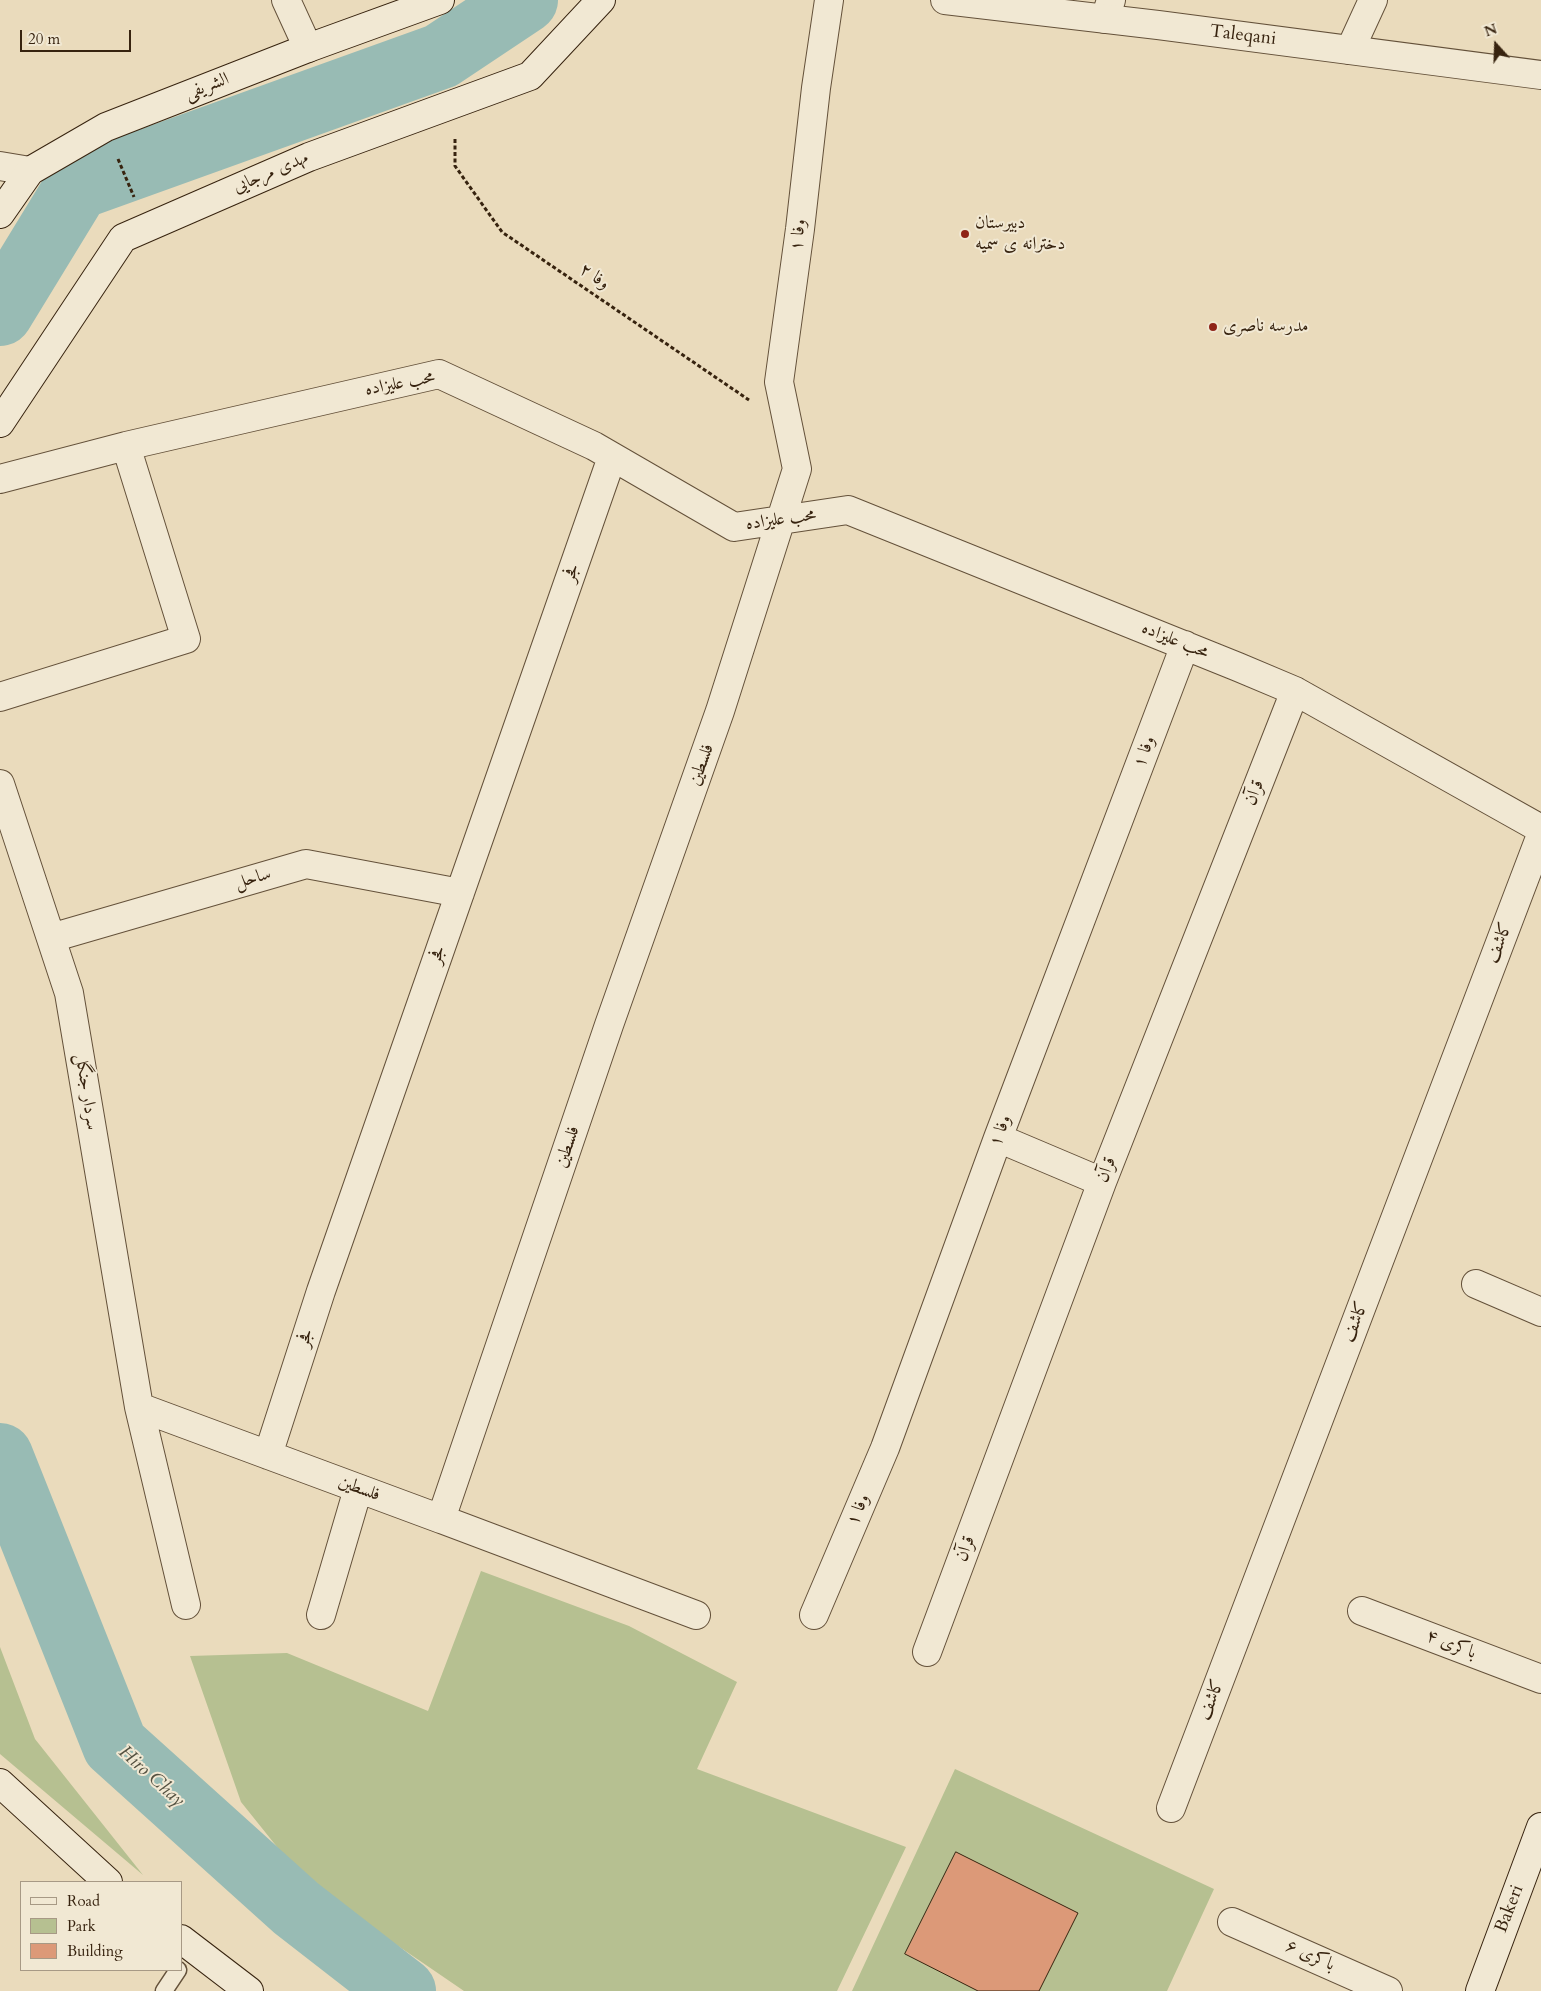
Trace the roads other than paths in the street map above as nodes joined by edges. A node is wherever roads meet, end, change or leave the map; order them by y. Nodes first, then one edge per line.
1 (286, 0) edge
2 (440, 0) edge
3 (601, 0) edge
4 (829, 0) edge
5 (945, 0) edge
6 (1373, 0) edge
7 (996, 3) edge
8 (1108, 9) edge
9 (308, 48) junction
10 (1350, 50) junction
11 (1541, 75) edge
12 (0, 166) edge
13 (30, 171) junction
14 (0, 214) edge
15 (1, 422) edge
16 (126, 446) junction
17 (612, 457) junction
18 (797, 469) joint
19 (0, 479) edge
20 (780, 520) junction
21 (1185, 645) junction
22 (1295, 691) junction
23 (0, 697) edge
24 (0, 784) edge
25 (1541, 829) edge
26 (1541, 835) edge
27 (460, 893) junction
28 (51, 938) junction
29 (998, 1138) junction
30 (1102, 1182) junction
31 (1476, 1284) dead end
32 (1541, 1312) edge
33 (138, 1407) junction
34 (268, 1455) junction
35 (358, 1489) junction
36 (441, 1519) junction
37 (186, 1605) dead end
38 (1362, 1611) dead end
39 (321, 1615) dead end
40 (696, 1615) dead end
41 (814, 1615) dead end
42 (927, 1652) dead end
43 (1541, 1679) edge
44 (0, 1783) edge
45 (1171, 1808) dead end
46 (1541, 1827) edge
47 (107, 1881) edge
48 (1232, 1922) dead end
49 (184, 1955) edge
50 (175, 1971) edge
51 (164, 1991) edge
52 (248, 1991) edge
53 (1388, 1991) edge
54 (1480, 1991) edge

1 - 9 street
2 - 9 street, الشریفی
3 - 15 street, مهدی مرجایی
4 - 18 street, وفا ۱
5 - 7 street, Taleqani
6 - 10 street
7 - 8 street, Taleqani
8 - 10 street, Taleqani
9 - 13 street, الشریفی
10 - 11 street, Taleqani
12 - 13 street
13 - 14 street, الشریفی
16 - 17 street, محب علیزاده
16 - 19 street, محب علیزاده
16 - 23 street
17 - 20 street, محب علیزاده
17 - 27 street, فجر
18 - 20 street, فلسطین
20 - 21 street, محب علیزاده
20 - 36 street, فلسطین
21 - 22 street, محب علیزاده
21 - 29 street, وفا ۱
22 - 25 street, محب علیزاده
22 - 30 street, قرآن
24 - 28 street, سردار جنگل
26 - 45 street, کاشف
27 - 28 street, ساحل
27 - 34 street, فجر
28 - 33 street, سردار جنگل
29 - 30 street
29 - 41 street, وفا ۱
30 - 42 street, قرآن
31 - 32 street
33 - 34 street, فلسطین
33 - 37 street, سردار جنگل
34 - 35 street, فلسطین
35 - 36 street, فلسطین
35 - 39 street
36 - 40 street
38 - 43 street, باکری ۴
44 - 47 street
46 - 54 street, Bakeri
48 - 53 street, باکری ۶
49 - 52 street
50 - 51 lane

